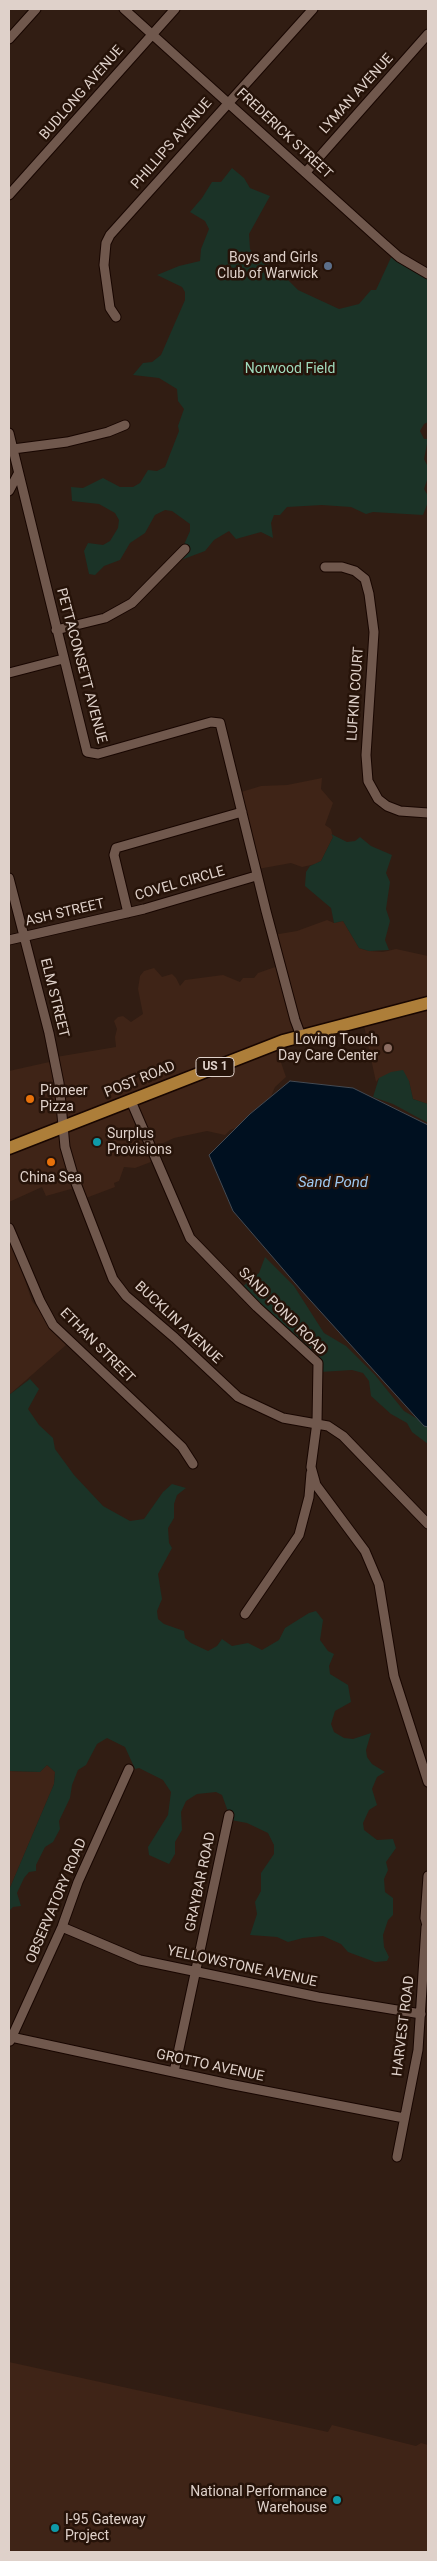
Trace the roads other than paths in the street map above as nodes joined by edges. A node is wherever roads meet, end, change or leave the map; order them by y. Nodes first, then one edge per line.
1 (36, 9) edge
2 (124, 9) edge
3 (174, 9) edge
4 (313, 9) edge
5 (152, 34) junction
6 (428, 34) edge
7 (9, 39) edge
8 (228, 101) junction
9 (306, 172) junction
10 (9, 195) edge
11 (428, 274) edge
12 (116, 316) dead end
13 (125, 425) dead end
14 (9, 433) edge
15 (13, 449) junction
16 (18, 474) junction
17 (9, 491) edge
18 (185, 549) dead end
19 (325, 567) dead end
20 (56, 630) junction
21 (63, 659) junction
22 (9, 673) edge
23 (242, 812) junction
24 (428, 813) edge
25 (256, 876) junction
26 (9, 878) edge
27 (128, 913) junction
28 (24, 937) junction
29 (9, 940) edge
30 (428, 1003) edge
31 (301, 1036) junction
32 (131, 1100) junction
33 (62, 1127) junction
34 (9, 1148) edge
35 (9, 1228) edge
36 (317, 1422) junction
37 (193, 1464) dead end
38 (311, 1467) junction
39 (428, 1524) edge
40 (245, 1614) dead end
41 (129, 1769) dead end
42 (428, 1782) edge
43 (229, 1815) dead end
44 (428, 1876) edge
45 (62, 1928) junction
46 (427, 1928) edge
47 (196, 1972) junction
48 (421, 2014) junction
49 (10, 2040) edge
50 (174, 2072) junction
51 (404, 2118) junction
52 (397, 2157) dead end

1 - 7 street
2 - 5 street, FREDERICK STREET
3 - 5 street, BUDLONG AVENUE
4 - 8 street, PHILLIPS AVENUE
5 - 8 street, FREDERICK STREET
5 - 10 street, BUDLONG AVENUE
6 - 9 street, LYMAN AVENUE
8 - 9 street, FREDERICK STREET
8 - 12 street, PHILLIPS AVENUE
9 - 11 street, FREDERICK STREET
13 - 15 street
14 - 15 street, PETTACONSETT AVENUE
15 - 16 street, PETTACONSETT AVENUE
16 - 17 street
16 - 20 street, PETTACONSETT AVENUE
18 - 20 street
19 - 24 street, LUFKIN COURT
20 - 21 street, PETTACONSETT AVENUE
21 - 22 street
21 - 23 street, PETTACONSETT AVENUE
23 - 25 street, PETTACONSETT AVENUE
23 - 27 street, COVEL CIRCLE
25 - 27 street, COVEL CIRCLE
25 - 31 street, PETTACONSETT AVENUE
26 - 28 street, ELM STREET
27 - 28 street, ASH STREET
28 - 29 street, ASH STREET
28 - 33 street, ELM STREET
30 - 31 main road, POST ROAD / US 1
31 - 32 main road, POST ROAD / US 1
32 - 33 main road, POST ROAD / US 1
32 - 36 street, SAND POND ROAD
33 - 34 main road, POST ROAD / US 1
33 - 36 street, BUCKLIN AVENUE
35 - 37 street, ETHAN STREET
36 - 38 street, SAND POND ROAD
36 - 39 street
38 - 40 street
38 - 42 street, SAND POND ROAD
41 - 45 street, OBSERVATORY ROAD
43 - 47 street, GRAYBAR ROAD
44 - 46 street
45 - 47 street, YELLOWSTONE AVENUE
45 - 49 street, OBSERVATORY ROAD
46 - 48 street, HARVEST ROAD
47 - 48 street, YELLOWSTONE AVENUE
47 - 50 street, GRAYBAR ROAD
48 - 51 street, HARVEST ROAD
49 - 50 street, GROTTO AVENUE
50 - 51 street, GROTTO AVENUE
51 - 52 street, HARVEST ROAD

